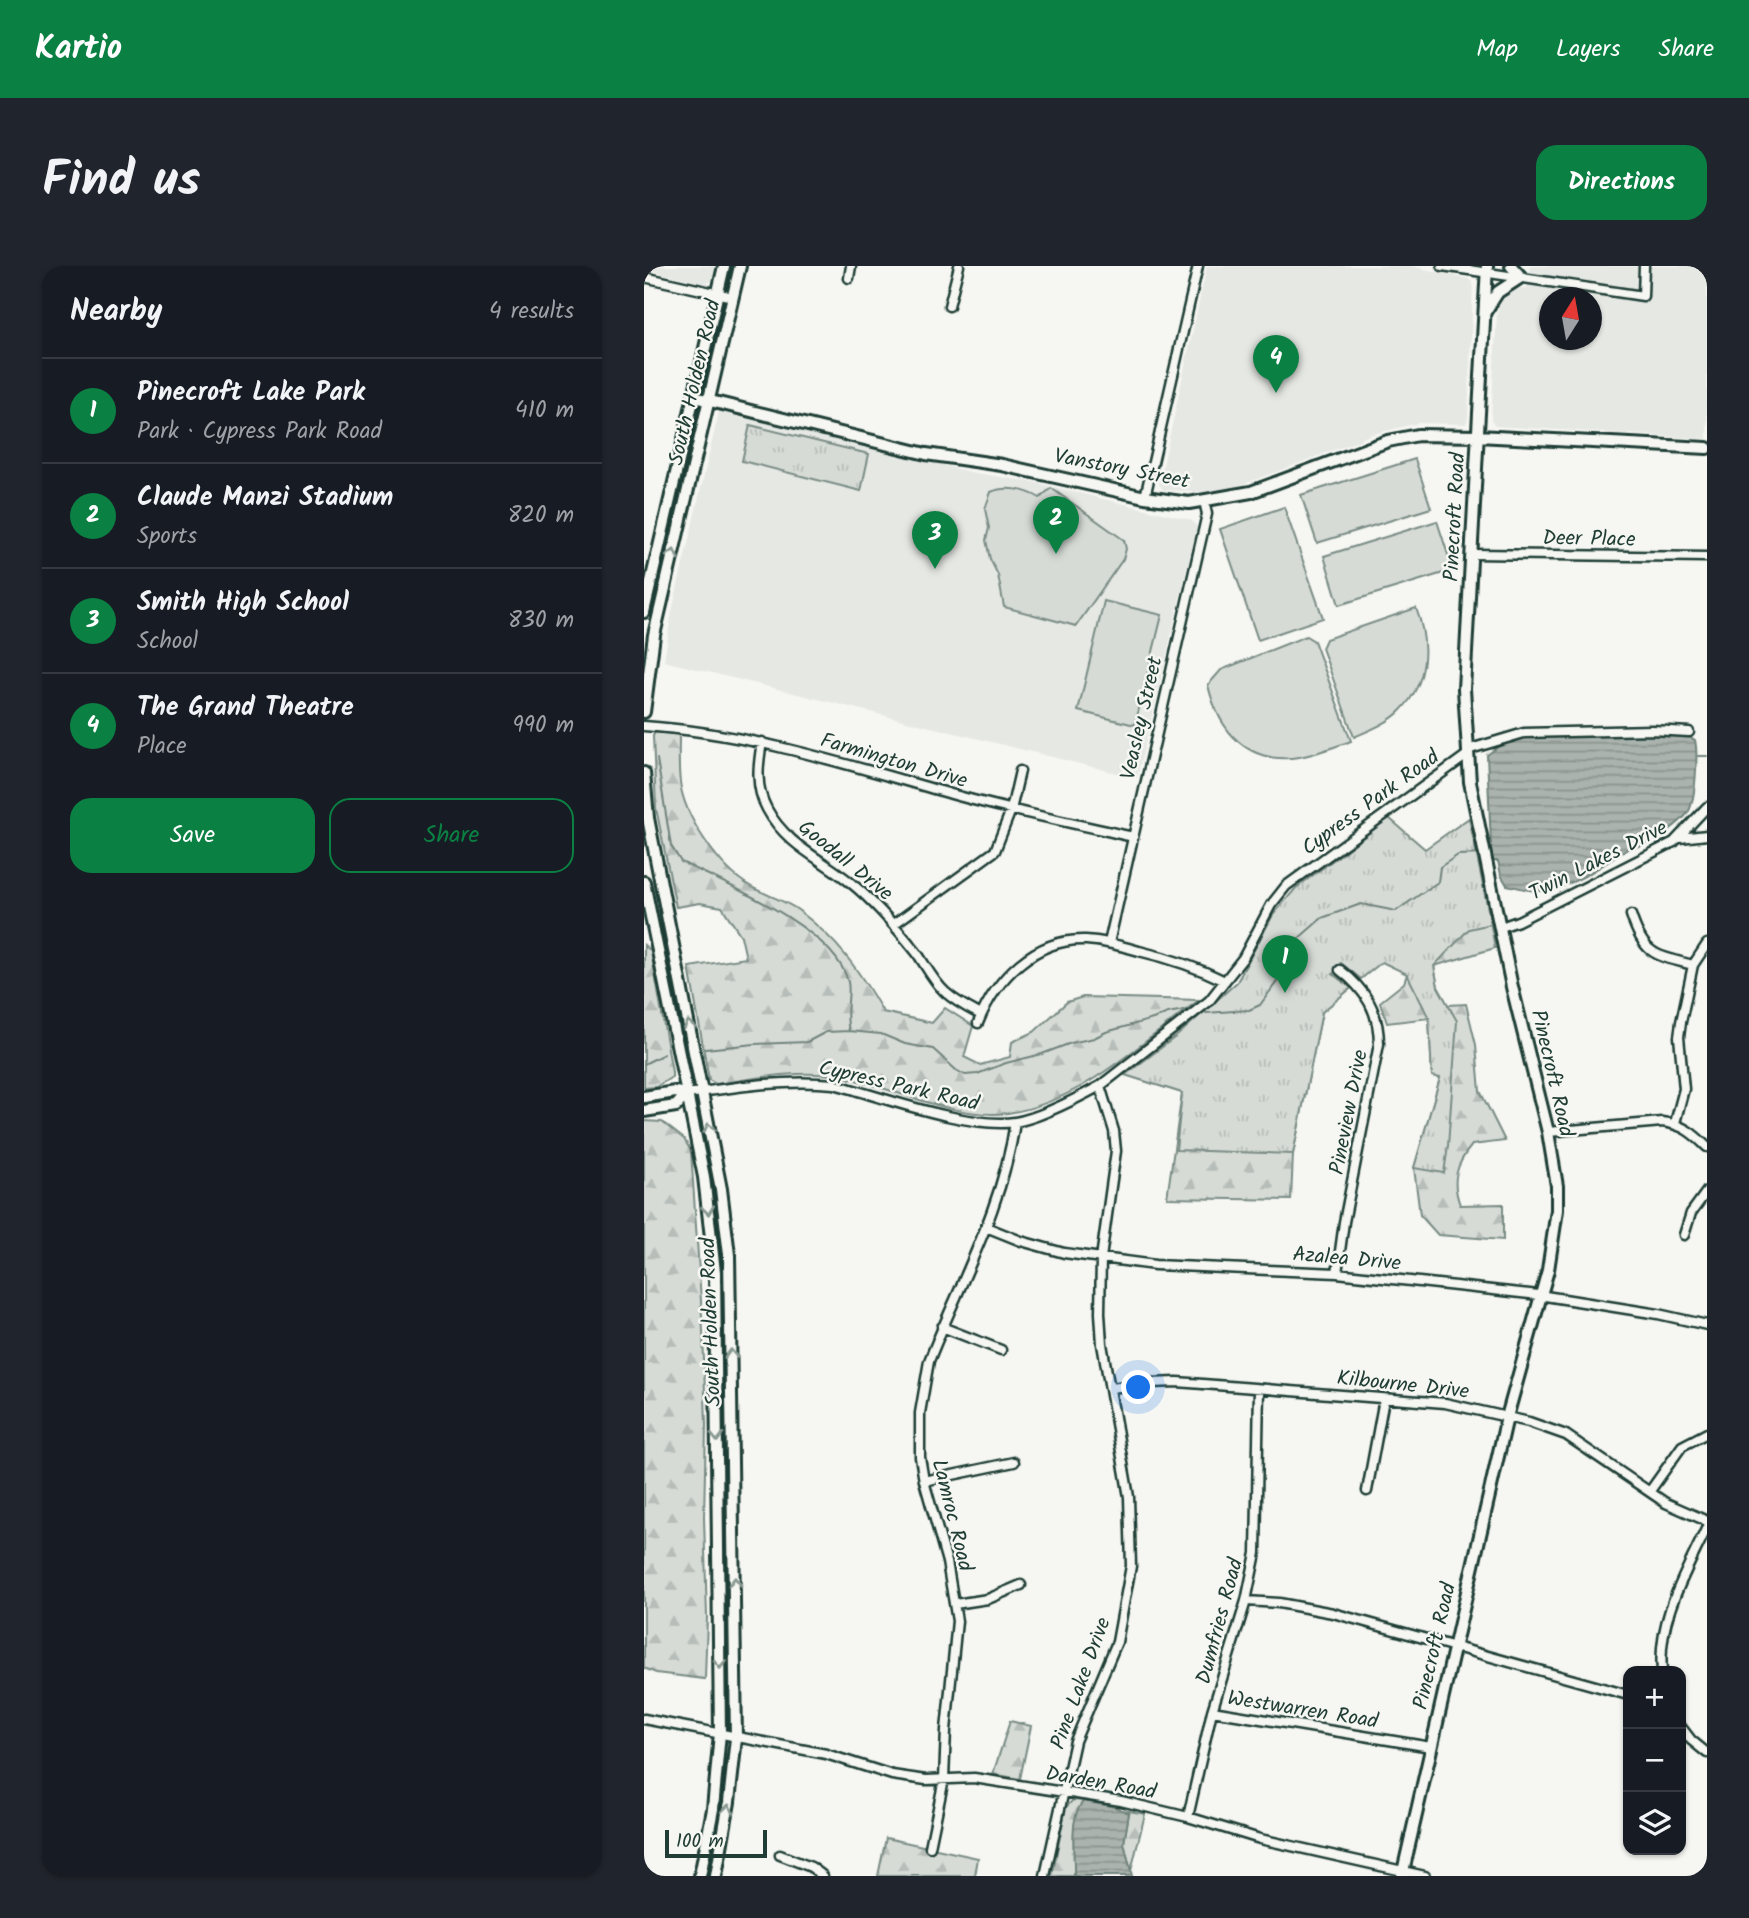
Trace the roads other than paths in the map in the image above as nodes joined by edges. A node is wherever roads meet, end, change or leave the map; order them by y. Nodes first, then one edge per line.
1 (724, 266) edge
2 (740, 266) edge
3 (851, 266) edge
4 (959, 266) edge
5 (1198, 266) edge
6 (1442, 266) edge
7 (1511, 266) edge
8 (1644, 266) edge
9 (1487, 269) edge
10 (644, 276) edge
11 (1521, 277) junction
12 (849, 278) dead end
13 (718, 295) junction
14 (733, 297) junction
15 (950, 306) dead end
16 (1484, 314) junction
17 (694, 397) junction
18 (710, 402) junction
19 (1478, 436) junction
20 (1707, 448) edge
21 (1145, 497) junction
22 (1204, 501) junction
23 (1471, 554) junction
24 (1707, 557) edge
25 (644, 612) edge
26 (644, 712) edge
27 (644, 726) edge
28 (1689, 732) dead end
29 (762, 741) junction
30 (1467, 752) junction
31 (1020, 771) dead end
32 (644, 773) edge
33 (1704, 809) edge
34 (1011, 810) junction
35 (1707, 835) edge
36 (1133, 837) junction
37 (1681, 838) junction
38 (644, 882) edge
39 (1632, 915) dead end
40 (894, 924) junction
41 (1501, 927) junction
42 (1109, 943) junction
43 (1707, 944) edge
44 (1693, 965) junction
45 (1340, 970) dead end
46 (1225, 981) junction
47 (1100, 1086) junction
48 (701, 1092) junction
49 (687, 1094) junction
50 (644, 1097) edge
51 (644, 1111) edge
52 (1015, 1122) junction
53 (1675, 1124) junction
54 (1548, 1132) junction
55 (1707, 1147) edge
56 (1707, 1191) edge
57 (986, 1227) junction
58 (1684, 1235) dead end
59 (1101, 1258) junction
60 (1337, 1273) junction
61 (1539, 1295) junction
62 (1707, 1325) edge
63 (942, 1327) junction
64 (1001, 1350) dead end
65 (1111, 1388) junction
66 (1259, 1389) junction
67 (1384, 1399) junction
68 (1507, 1417) junction
69 (1707, 1433) edge
70 (1014, 1462) dead end
71 (924, 1481) junction
72 (1367, 1490) dead end
73 (1650, 1491) junction
74 (1707, 1521) edge
75 (1707, 1527) edge
76 (1021, 1585) dead end
77 (1246, 1601) junction
78 (955, 1604) junction
79 (1454, 1648) junction
80 (1662, 1666) edge
81 (1623, 1694) edge
82 (1212, 1711) junction
83 (644, 1719) edge
84 (1683, 1729) edge
85 (720, 1733) junction
86 (736, 1738) junction
87 (1431, 1747) junction
88 (1707, 1754) edge
89 (944, 1779) junction
90 (1062, 1792) junction
91 (1188, 1817) junction
92 (930, 1847) dead end
93 (780, 1855) dead end
94 (1402, 1874) edge
95 (700, 1876) edge
96 (716, 1876) edge
97 (823, 1876) edge
98 (1045, 1876) edge
99 (1425, 1876) edge

1 - 13 main road, South Holden Road
2 - 14 main road, South Holden Road
3 - 12 street
4 - 15 street
5 - 21 street
6 - 9 street
7 - 11 main road
8 - 11 street
9 - 11 street
9 - 16 main road, Pinecroft Road
10 - 13 street
11 - 16 main road
13 - 14 street
13 - 17 main road, South Holden Road
14 - 18 main road, South Holden Road
16 - 19 main road, Pinecroft Road
17 - 18 main road, Vanstory Street
17 - 25 main road, South Holden Road
18 - 21 main road, Vanstory Street
26 -> 18 main road, South Holden Road
19 - 20 main road, Vanstory Street
19 - 22 main road, Vanstory Street
19 - 23 main road, Pinecroft Road
21 - 22 main road, Vanstory Street
22 - 36 street, Veasley Street
23 - 24 street, Deer Place
23 - 30 main road, Pinecroft Road
27 - 29 street, Farmington Drive
28 - 30 street
29 - 34 street, Farmington Drive
29 - 40 street, Goodall Drive
30 - 41 main road, Pinecroft Road
30 - 46 street, Cypress Park Road
31 - 34 street
48 -> 32 main road, South Holden Road
33 - 37 street, Twin Lakes Drive
34 - 36 street, Farmington Drive
34 - 40 street
35 - 37 street
36 - 42 street, Veasley Street
37 - 41 street, Twin Lakes Drive
38 - 49 main road, South Holden Road
39 - 44 street
40 - 42 street, Goodall Drive
41 - 54 main road, Pinecroft Road
42 - 46 street
43 - 44 street
44 - 53 street
45 - 60 street, Pineview Drive
46 - 47 street, Cypress Park Road
47 - 52 street, Cypress Park Road
47 - 59 street, Pine Lake Drive
48 - 49 street, Cypress Park Road
48 - 52 street, Cypress Park Road
86 -> 48 main road, South Holden Road
49 - 50 main road
49 - 51 main road
49 -> 85 main road, South Holden Road
52 - 57 street, Lamroc Road
53 - 54 street
53 - 55 street
54 - 61 main road, Pinecroft Road
56 - 58 street
57 - 59 street, Azalea Drive
57 - 63 street, Lamroc Road
59 - 60 street, Azalea Drive
59 - 65 street, Pine Lake Drive
60 - 61 street, Azalea Drive
61 - 62 street, Azalea Drive
61 - 68 main road, Pinecroft Road
63 - 64 street
63 - 71 street, Lamroc Road
65 - 66 street, Kilbourne Drive
65 - 90 street, Pine Lake Drive
66 - 67 street, Kilbourne Drive
66 - 77 street, Dumfries Road
67 - 68 street, Kilbourne Drive
67 - 72 street
68 - 73 street, Kilbourne Drive
68 - 79 main road, Pinecroft Road
69 - 73 street
70 - 71 street
71 - 78 street, Lamroc Road
73 - 74 street, Kilbourne Drive
75 - 80 street
76 - 78 street
77 - 79 street
77 - 82 street, Dumfries Road
78 - 89 street, Lamroc Road
79 - 81 street
79 - 87 main road, Pinecroft Road
82 - 87 street, Westwarren Road
82 - 91 street, Dumfries Road
83 - 85 street, Darden Road
84 - 88 street
85 - 86 street, Darden Road
85 - 95 main road, South Holden Road
86 - 89 street, Darden Road
96 -> 86 main road, South Holden Road
87 - 94 main road, Pinecroft Road
89 - 90 street, Darden Road
89 - 92 street, Lamroc Road
90 - 91 street, Darden Road
90 - 98 street, Pine Lake Drive
91 - 94 street, Darden Road
93 - 97 street
94 - 99 street, Darden Road

